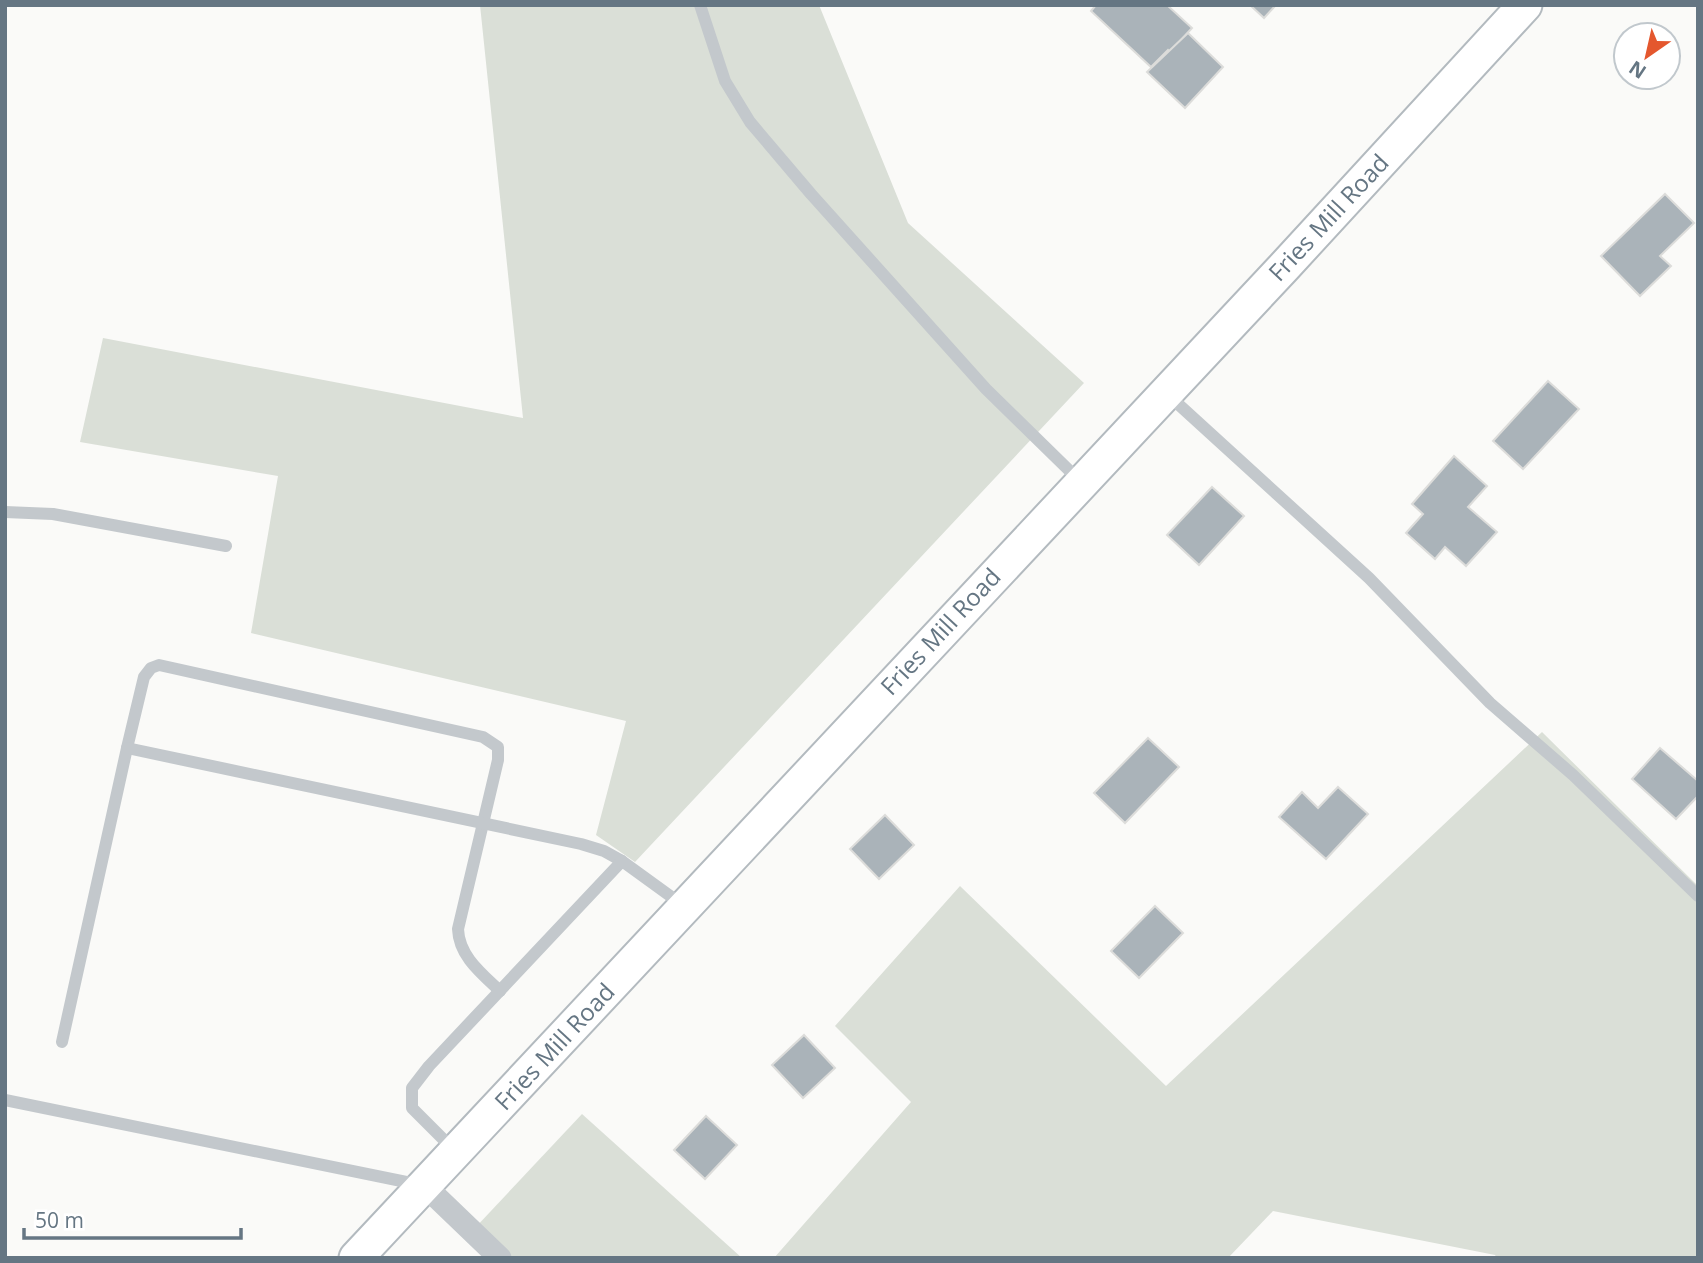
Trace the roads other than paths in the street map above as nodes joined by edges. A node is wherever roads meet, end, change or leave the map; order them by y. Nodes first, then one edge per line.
1 (700, 5) edge
2 (1525, 5) edge
3 (1166, 393) junction
4 (1081, 482) junction
5 (5, 512) edge
6 (226, 546) dead end
7 (127, 748) junction
8 (483, 823) junction
9 (622, 861) junction
10 (1698, 896) edge
11 (686, 908) junction
12 (500, 991) junction
13 (62, 1042) dead end
14 (5, 1100) edge
15 (456, 1152) junction
16 (425, 1186) junction
17 (356, 1258) edge
18 (500, 1258) edge

1 - 4 lane
2 - 3 main road, Fries Mill Road
3 - 4 main road, Fries Mill Road
3 - 10 lane
4 - 11 main road, Fries Mill Road
5 - 6 lane
7 - 8 lane
7 - 8 lane
7 - 13 lane
8 - 9 lane
8 - 12 lane
9 - 11 lane
9 - 12 lane
11 - 15 main road, Fries Mill Road
12 - 15 lane
14 - 16 lane
15 - 16 main road, Fries Mill Road
16 - 17 main road, Fries Mill Road
16 - 18 street

